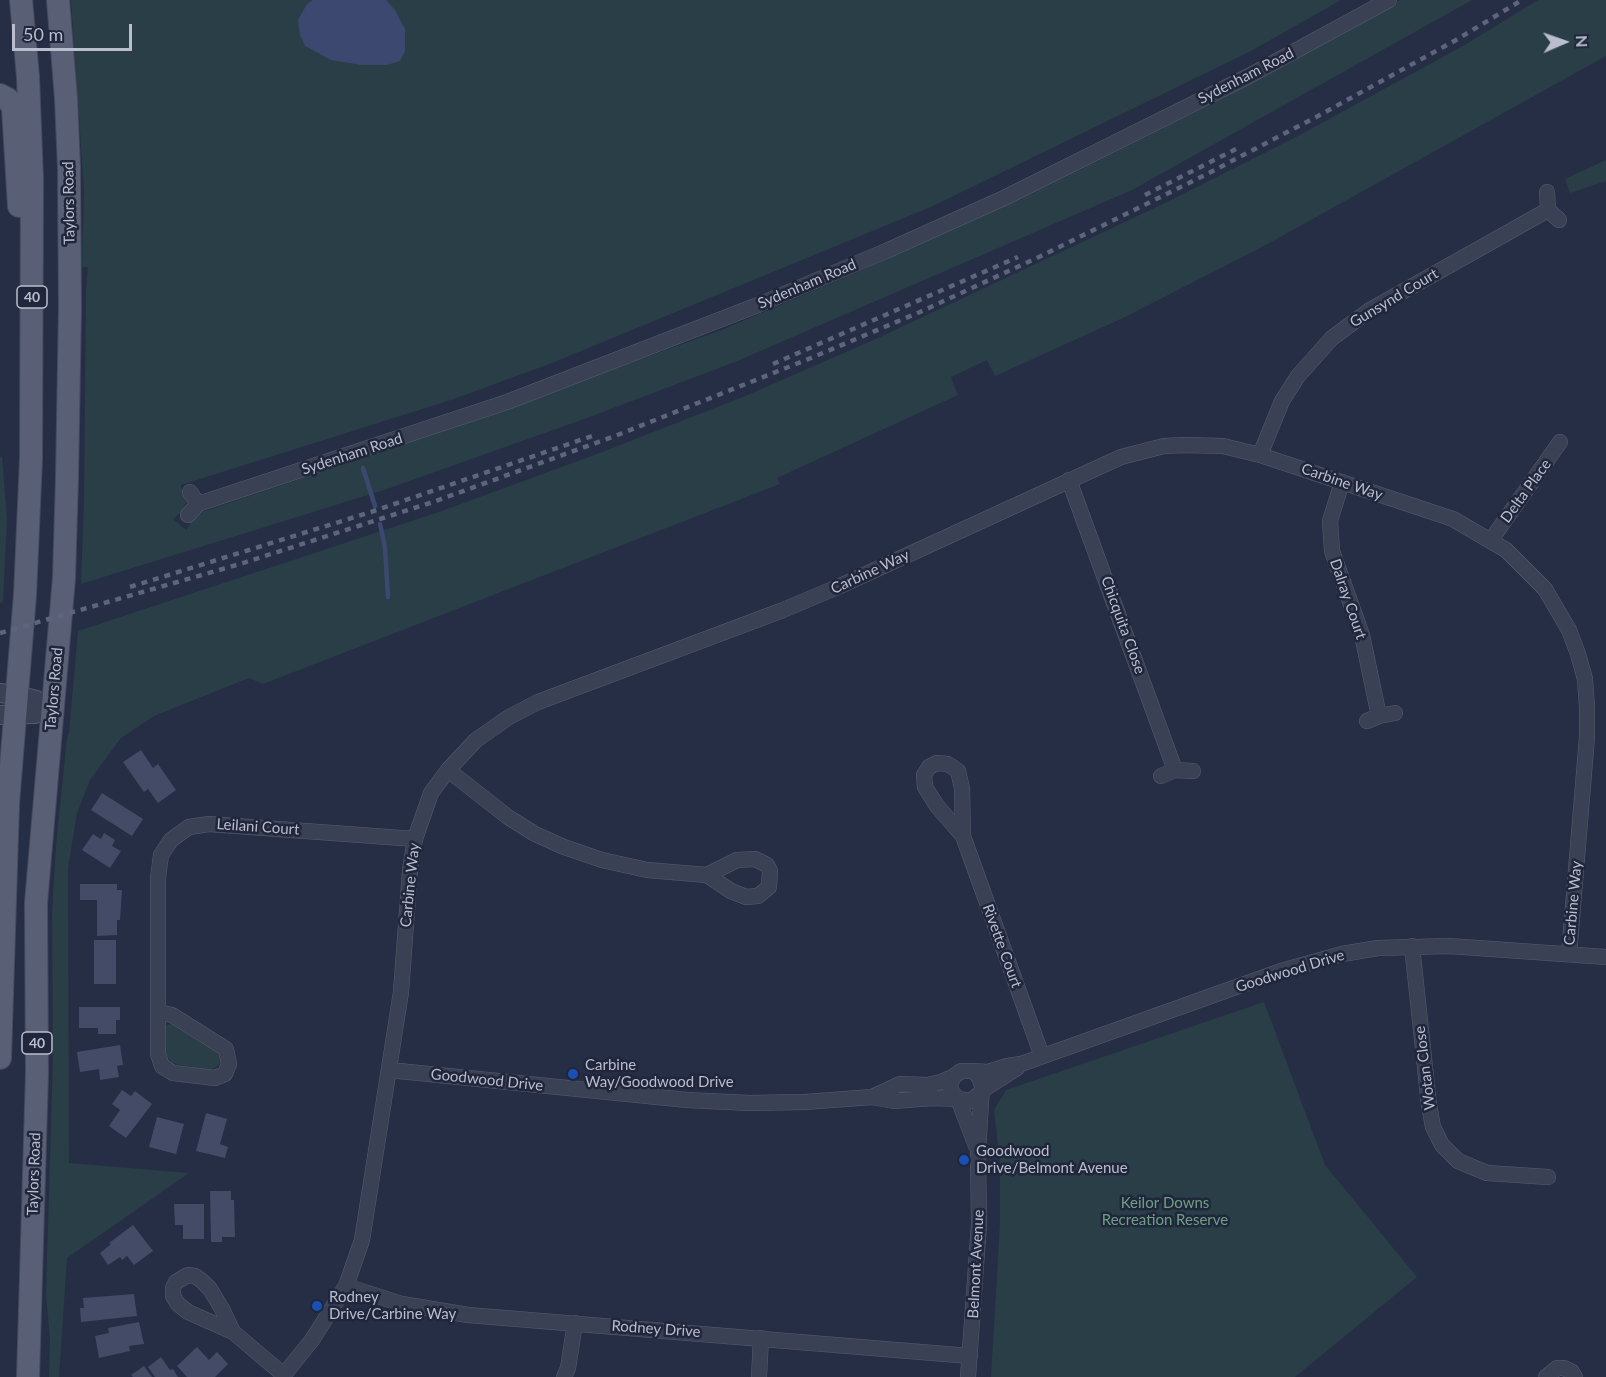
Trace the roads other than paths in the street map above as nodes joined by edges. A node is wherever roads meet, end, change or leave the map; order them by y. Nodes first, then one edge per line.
1 (21, 0) edge
2 (58, 0) edge
3 (1389, 0) edge
4 (0, 95) edge
5 (1547, 192) dead end
6 (33, 247) junction
7 (1560, 442) dead end
8 (1260, 455) junction
9 (1069, 480) junction
10 (1342, 482) junction
11 (192, 504) dead end
12 (1491, 540) junction
13 (8, 704) edge
14 (53, 709) junction
15 (1395, 713) dead end
16 (448, 770) junction
17 (1193, 771) dead end
18 (963, 836) dead end
19 (0, 839) edge
20 (415, 839) junction
21 (6, 873) junction
22 (707, 875) dead end
23 (1412, 946) junction
24 (1569, 954) junction
25 (1606, 957) edge
26 (158, 1012) junction
27 (1042, 1056) junction
28 (0, 1058) edge
29 (1021, 1064) junction
30 (389, 1070) junction
31 (973, 1071) junction
32 (953, 1077) junction
33 (981, 1092) junction
34 (872, 1097) junction
35 (957, 1099) junction
36 (978, 1152) junction
37 (1548, 1177) dead end
38 (346, 1286) junction
39 (575, 1323) junction
40 (233, 1332) dead end
41 (761, 1338) junction
42 (970, 1356) junction
43 (283, 1376) edge
44 (28, 1377) edge
45 (564, 1377) edge
46 (759, 1377) edge
47 (968, 1377) edge
48 (1546, 1377) edge
49 (1575, 1377) edge

1 - 6 main road, 40
2 - 14 main road, Taylors Road / 40
3 - 11 street, Sydenham Road
4 - 6 main road
5 - 8 street, Gunsynd Court
6 - 13 main road, 40
7 - 12 street, Delta Place
8 - 9 street, Carbine Way
8 - 10 street, Carbine Way
9 - 16 street, Carbine Way
9 - 17 street, Chicquita Close
10 - 12 street, Carbine Way
10 - 15 street, Dalray Court
12 - 24 street, Carbine Way
13 - 14 street
13 - 21 main road, 40
14 - 44 main road, Taylors Road / 40
16 - 20 street, Carbine Way
16 - 22 street
18 - 27 street, Rivette Court
19 - 21 main road
20 - 26 street, Leilani Court
20 - 30 street, Carbine Way
21 - 28 main road, 40
23 - 24 street, Goodwood Drive
23 - 27 street, Goodwood Drive
23 - 37 street, Wotan Close
24 - 25 street, Goodwood Drive
26 - 26 street, Leilani Court
27 - 29 street, Goodwood Drive
29 - 31 street, Goodwood Drive
29 - 33 street, Goodwood Drive
30 - 34 street, Goodwood Drive
30 - 38 street, Carbine Way
31 - 32 street
31 - 33 street
32 - 34 street, Goodwood Drive
32 - 35 street
33 - 35 street
33 - 36 street, Belmont Avenue
34 - 35 street, Goodwood Drive
35 - 36 street, Belmont Avenue
36 - 42 street, Belmont Avenue
38 - 39 street, Rodney Drive
38 - 43 street, Carbine Way
39 - 41 street, Rodney Drive
39 - 45 street
40 - 43 street
41 - 42 street, Rodney Drive
41 - 46 street
42 - 47 street, Belmont Avenue
48 - 49 street

